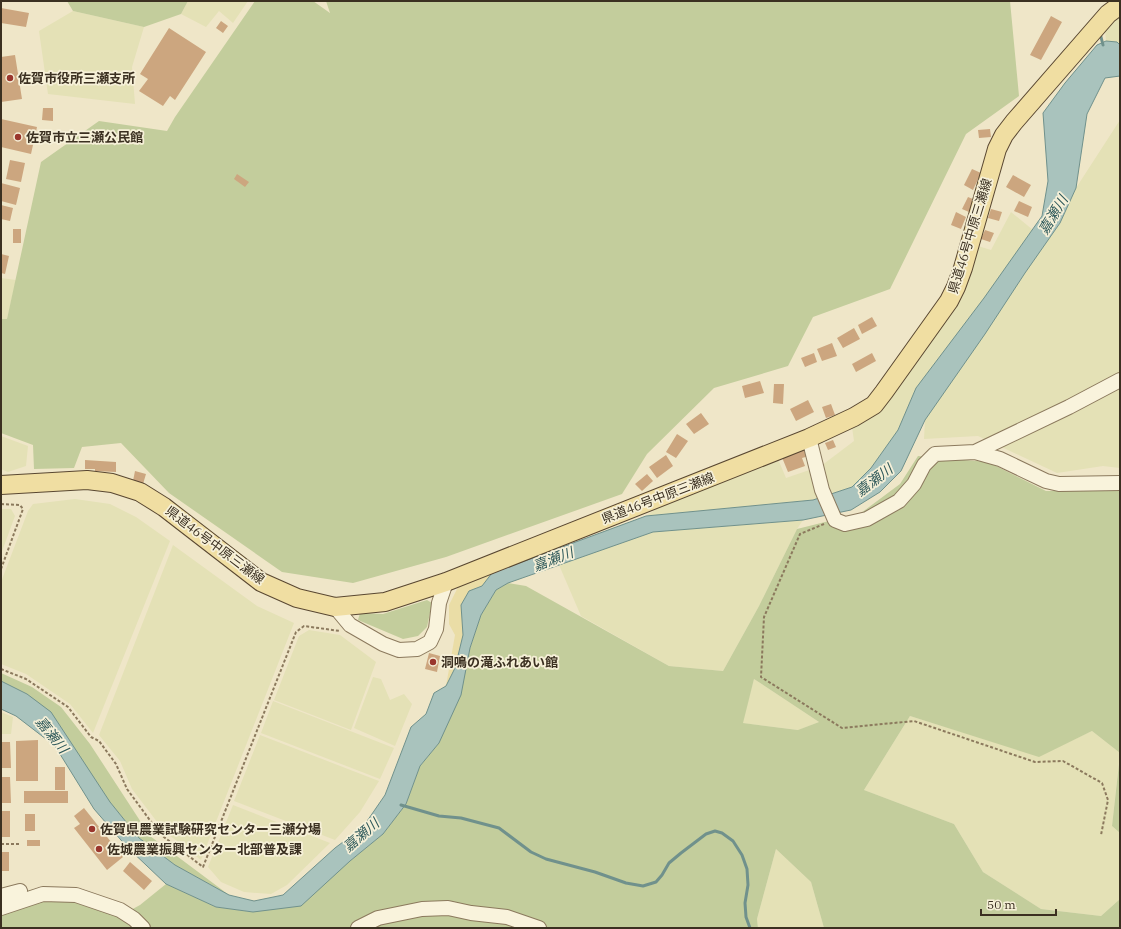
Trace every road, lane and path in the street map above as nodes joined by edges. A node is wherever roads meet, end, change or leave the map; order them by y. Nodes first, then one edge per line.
1 (1120, 5) edge
2 (1120, 380) edge
3 (809, 438) junction
4 (975, 452) junction
5 (1120, 483) edge
6 (1, 485) edge
7 (1, 504) edge
8 (835, 520) junction
9 (1, 569) edge
10 (446, 582) junction
11 (335, 607) junction
12 (343, 632) dead end
13 (1, 669) edge
14 (1101, 835) dead end
15 (1, 844) edge
16 (19, 844) dead end
17 (20, 891) dead end
18 (1, 896) edge
19 (1, 908) edge
20 (504, 923) edge
21 (143, 928) edge
22 (358, 928) edge
23 (539, 928) edge

1 - 3 main road, 県道46号中原三瀬線
2 - 4 street
3 - 8 street
3 - 10 main road, 県道46号中原三瀬線
4 - 5 street
4 - 8 street
6 - 11 main road, 県道46号中原三瀬線
7 - 9 path
8 - 14 path
10 - 11 main road, 県道46号中原三瀬線
10 - 11 street
12 - 13 path
15 - 16 path
17 - 18 street
19 - 21 street
20 - 22 street
20 - 23 street

